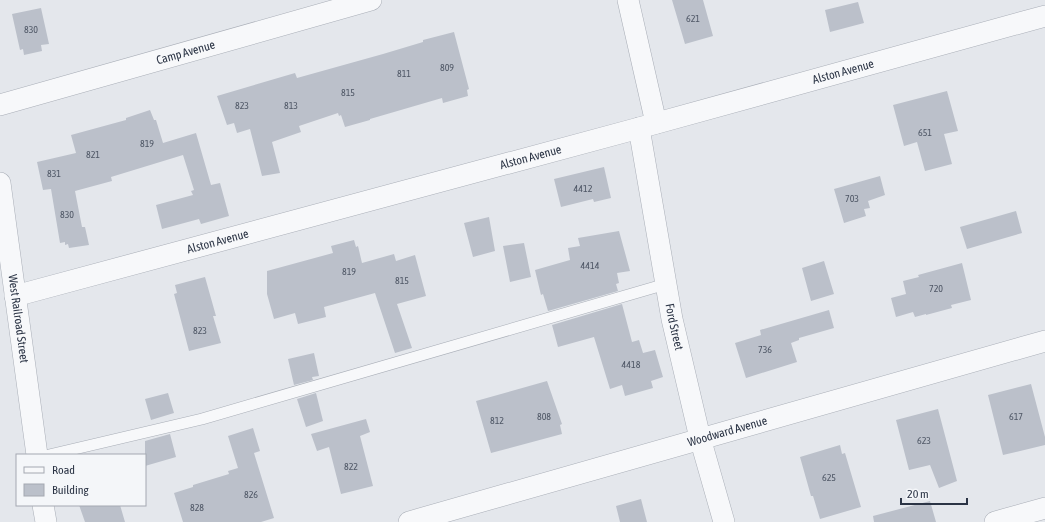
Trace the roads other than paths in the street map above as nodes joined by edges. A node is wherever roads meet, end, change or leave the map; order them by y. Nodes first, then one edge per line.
1 (371, 0) edge
2 (628, 0) edge
3 (1045, 16) edge
4 (0, 104) edge
5 (648, 125) junction
6 (0, 183) edge
7 (666, 284) junction
8 (16, 296) junction
9 (1045, 340) edge
10 (700, 438) junction
11 (37, 454) edge
12 (53, 454) edge
13 (43, 506) edge
14 (1045, 508) edge
15 (46, 522) edge
16 (409, 522) edge
17 (724, 522) edge
18 (995, 522) edge

1 - 4 street, Camp Avenue
2 - 5 street, Ford Street
3 - 5 street, Alston Avenue
5 - 7 street, Ford Street
5 - 8 street, Alston Avenue
6 - 8 street, West Railroad Street
7 - 10 street, Ford Street
7 - 12 lane
8 - 11 street, West Railroad Street
9 - 10 street, Woodward Avenue
10 - 16 street, Woodward Avenue
10 - 17 street, Ford Street
13 - 15 street
14 - 18 street

